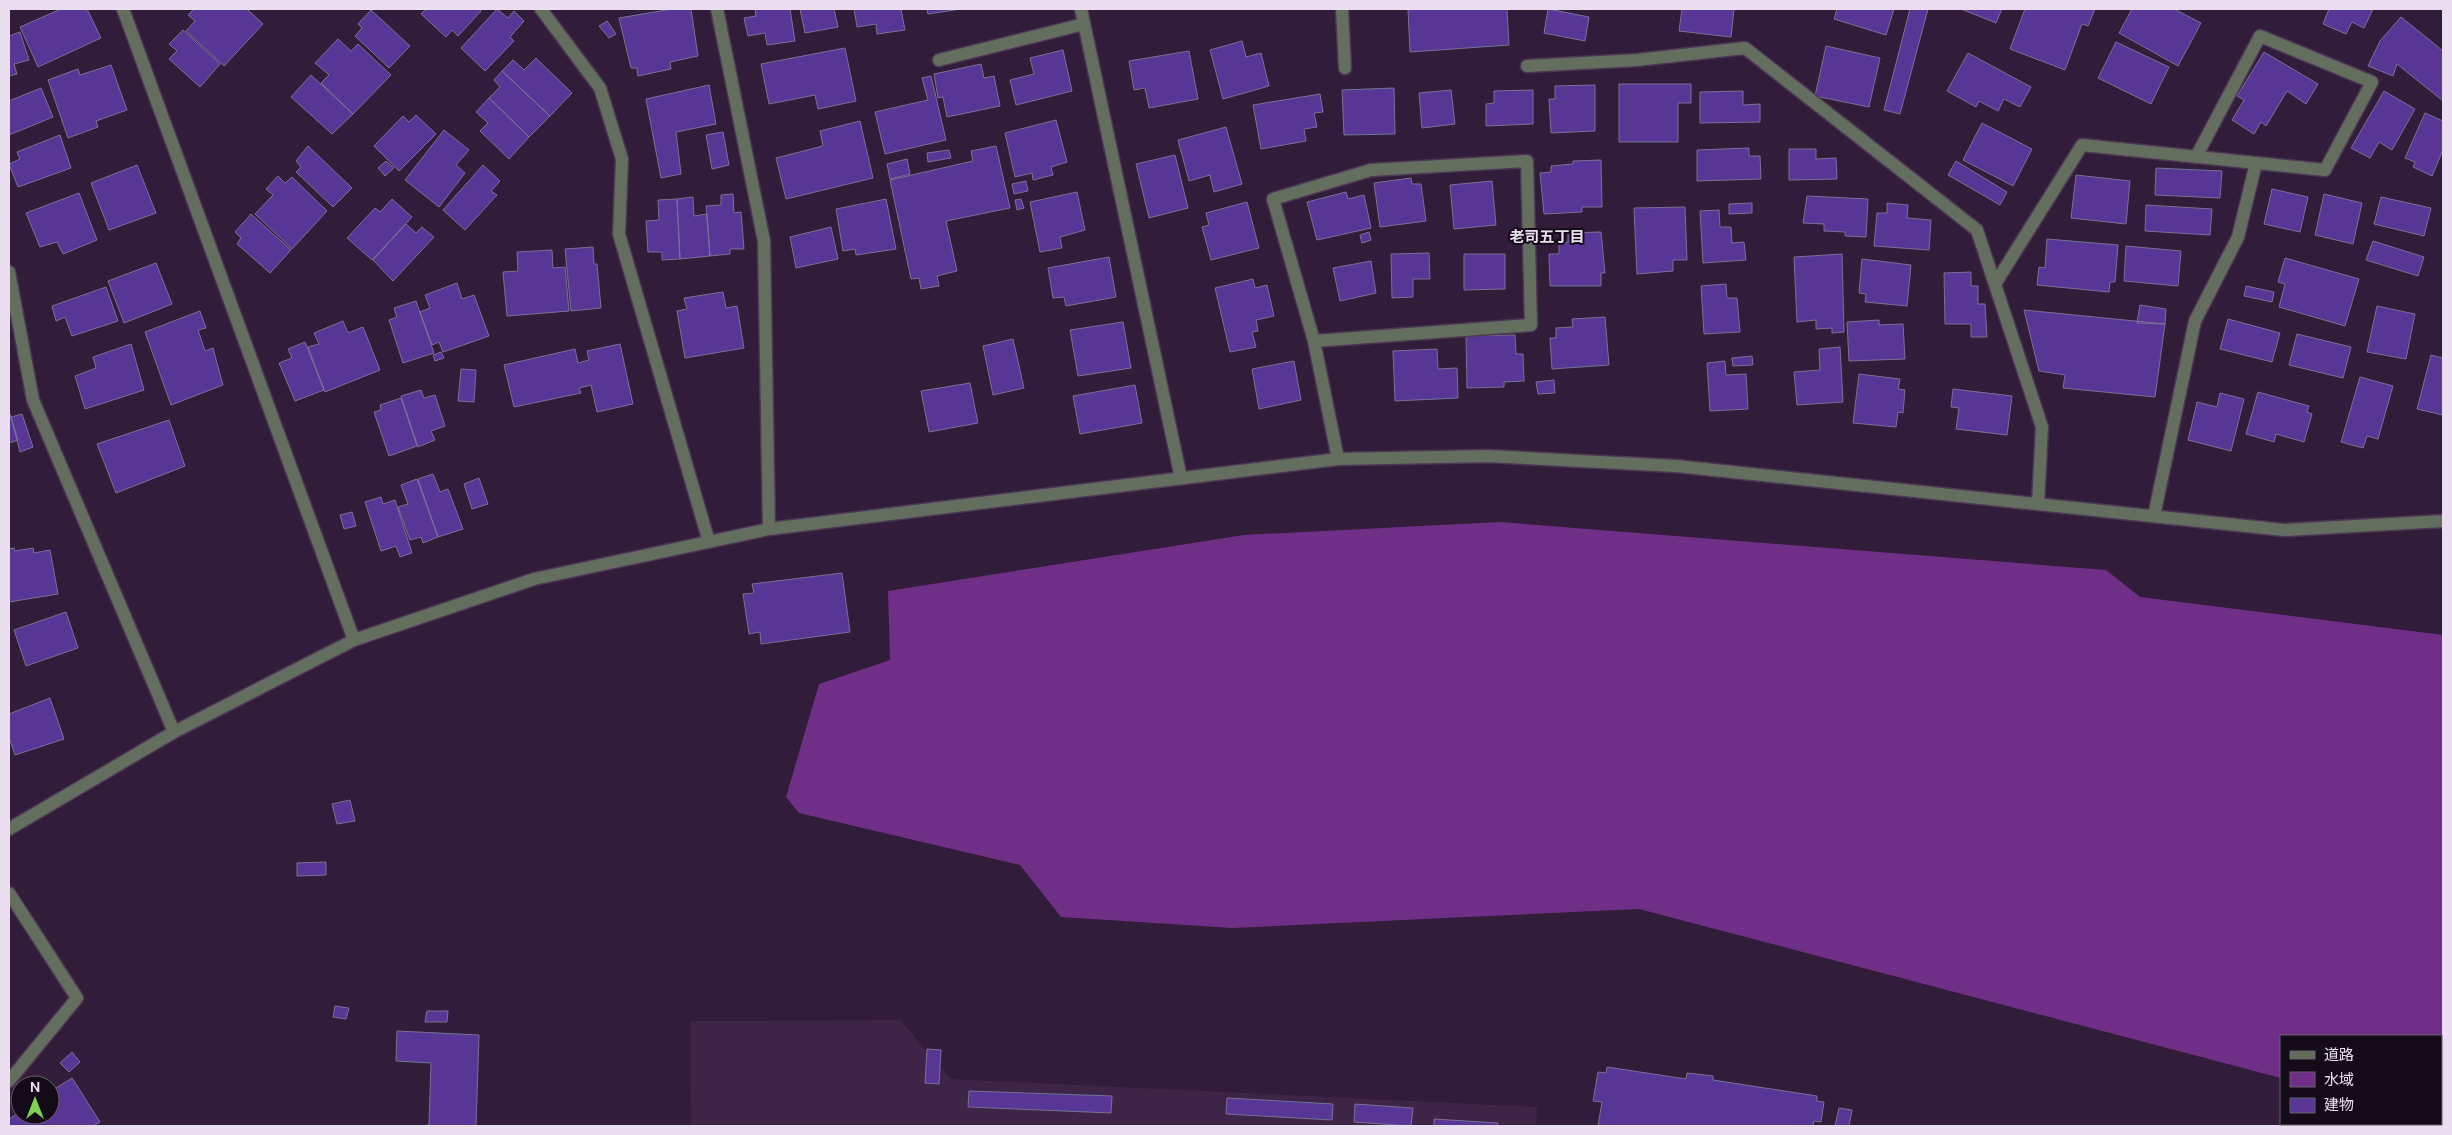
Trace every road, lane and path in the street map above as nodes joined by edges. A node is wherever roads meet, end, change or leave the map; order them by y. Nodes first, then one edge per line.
1 (123, 9) edge
2 (542, 9) edge
3 (717, 9) edge
4 (1081, 9) edge
5 (1342, 9) edge
6 (1084, 24) junction
7 (939, 60) dead end
8 (1527, 66) dead end
9 (1345, 68) dead end
10 (2196, 157) junction
11 (2256, 163) junction
12 (9, 272) edge
13 (1995, 284) junction
14 (1314, 341) junction
15 (1338, 459) junction
16 (1180, 478) junction
17 (2038, 504) junction
18 (2154, 516) junction
19 (2443, 521) edge
20 (769, 529) junction
21 (709, 542) junction
22 (354, 640) junction
23 (174, 732) junction
24 (9, 829) edge
25 (9, 893) edge
26 (9, 1081) edge

1 - 22 street
2 - 21 street
3 - 20 street
4 - 6 street
5 - 9 street
6 - 7 street
6 - 16 street
8 - 13 street
10 - 11 street
10 - 11 street
10 - 13 street
11 - 18 street
12 - 23 street
13 - 17 street
14 - 14 street
14 - 15 street
15 - 16 street
15 - 17 street
16 - 20 street
17 - 18 street
18 - 19 street
20 - 21 street
21 - 22 street
22 - 23 street
23 - 24 street
25 - 26 street

